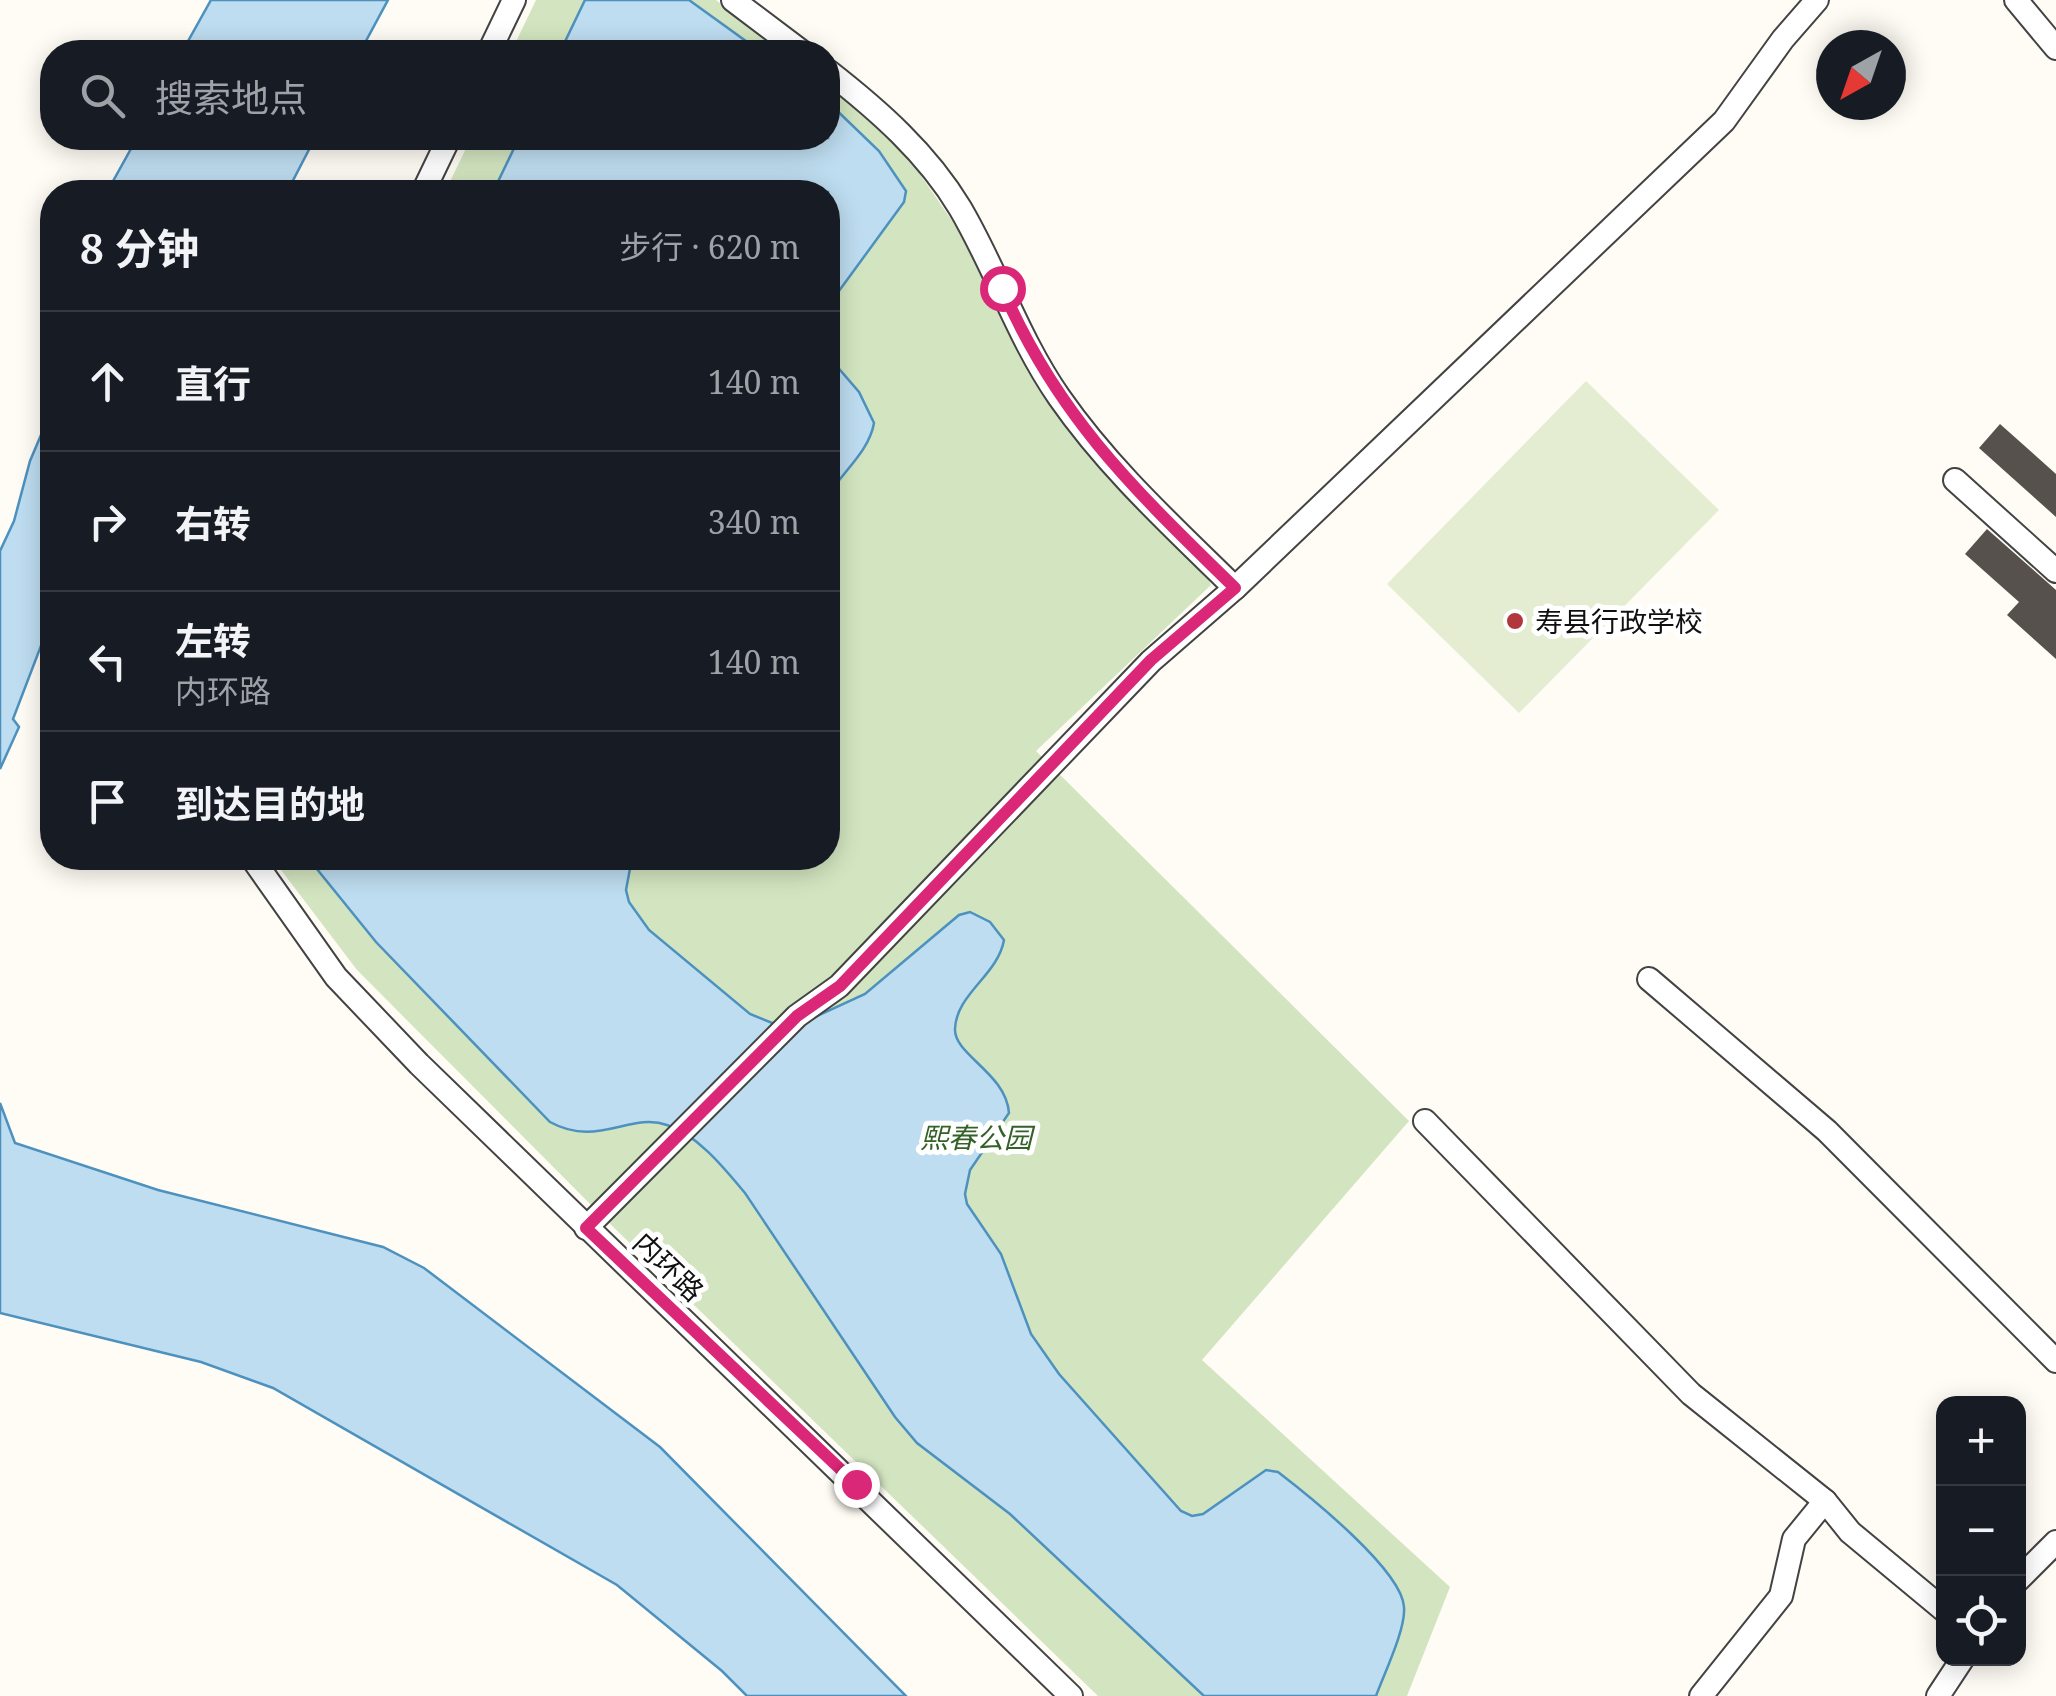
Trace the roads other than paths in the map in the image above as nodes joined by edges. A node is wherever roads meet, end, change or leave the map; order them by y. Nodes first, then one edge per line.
1 (514, 0) edge
2 (732, 0) edge
3 (1817, 0) edge
4 (2016, 0) edge
5 (496, 40) edge
6 (786, 40) edge
7 (2056, 48) edge
8 (840, 81) edge
9 (443, 150) edge
10 (429, 180) edge
11 (1955, 480) dead end
12 (2056, 571) edge
13 (1235, 588) junction
14 (260, 870) edge
15 (1649, 978) dead end
16 (1425, 1121) dead end
17 (586, 1228) junction
18 (2056, 1362) edge
19 (1825, 1501) junction
20 (2056, 1542) edge
21 (2022, 1576) edge
22 (1936, 1603) edge
23 (1958, 1666) edge
24 (1072, 1696) edge
25 (1701, 1696) edge
26 (1938, 1696) edge

1 - 5 street
2 - 6 street
3 - 13 street
4 - 7 street
8 - 13 street
9 - 10 street
11 - 12 street
13 - 17 street
14 - 17 street, 内环路
15 - 18 street
16 - 19 street
17 - 24 street, 内环路
19 - 22 street
19 - 25 street
20 - 21 street
23 - 26 street

